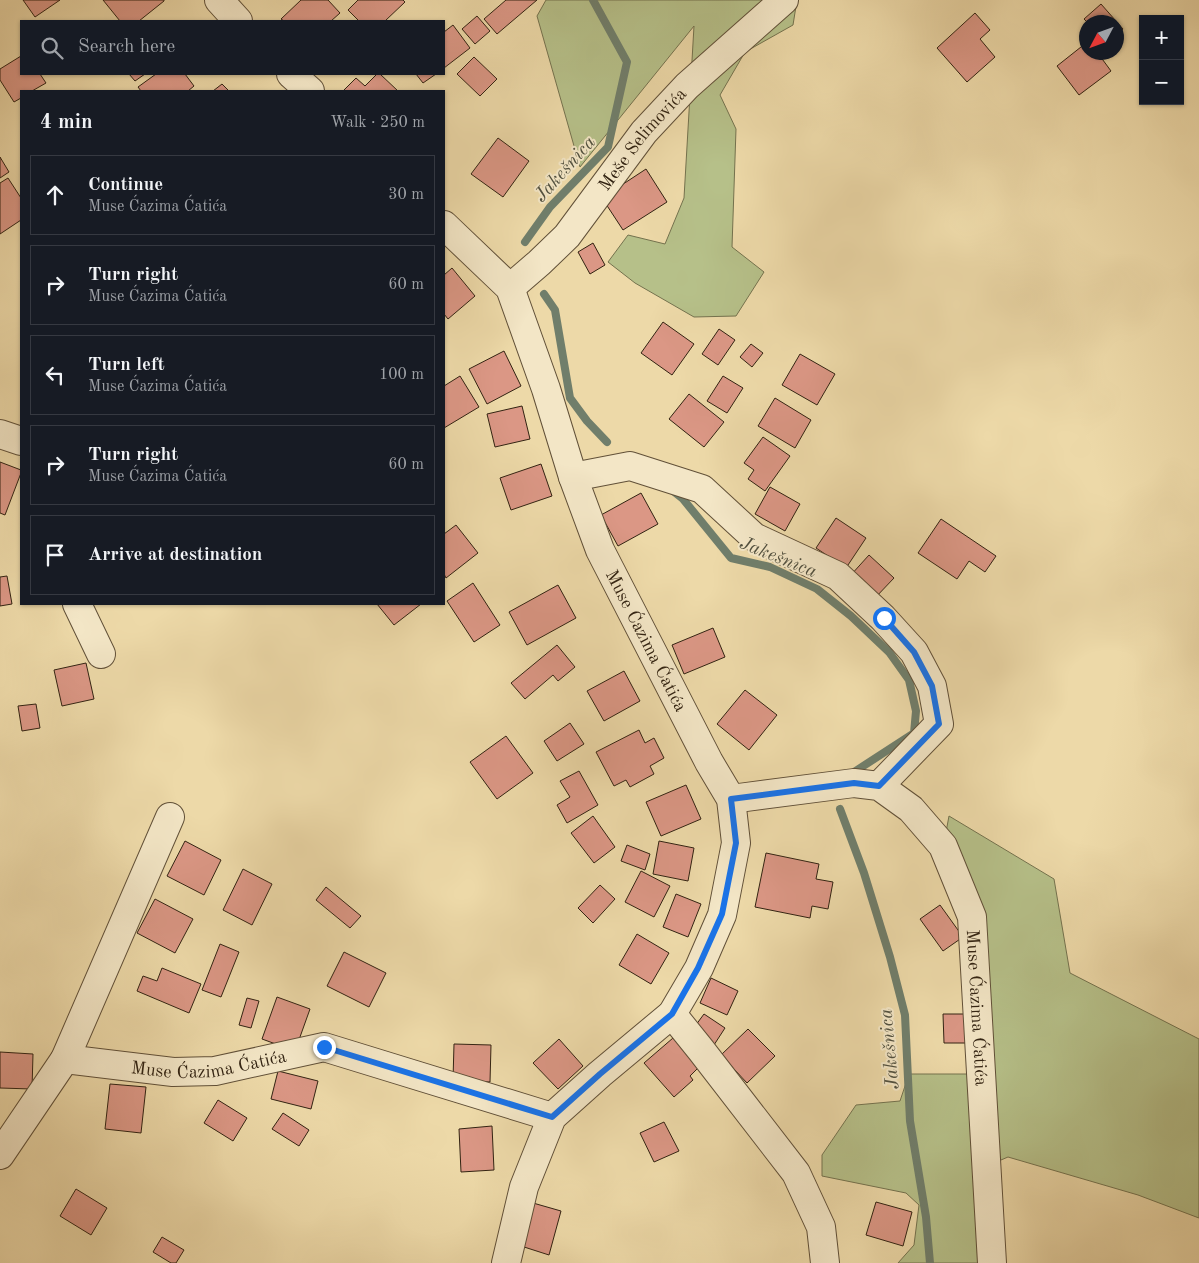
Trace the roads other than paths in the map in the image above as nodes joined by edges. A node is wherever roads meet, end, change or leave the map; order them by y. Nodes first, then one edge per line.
1 (219, 0) edge
2 (784, 0) edge
3 (237, 20) edge
4 (292, 75) edge
5 (309, 90) edge
6 (445, 227) edge
7 (510, 288) junction
8 (0, 434) edge
9 (20, 441) edge
10 (573, 477) junction
11 (77, 605) edge
12 (100, 654) dead end
13 (879, 786) junction
14 (731, 799) junction
15 (170, 817) dead end
16 (672, 1014) junction
17 (65, 1060) junction
18 (552, 1117) junction
19 (0, 1155) edge
20 (506, 1263) edge
21 (825, 1263) edge
22 (992, 1263) edge

1 - 3 street
2 - 7 street, Meše Selimovića
4 - 5 street
6 - 7 street, Muse Ćazima Ćatića
7 - 10 street, Muse Ćazima Ćatića
8 - 9 street
10 - 13 street
10 - 14 street, Muse Ćazima Ćatića
11 - 12 street
13 - 14 street, Muse Ćazima Ćatića
13 - 22 street, Muse Ćazima Ćatića
14 - 16 street, Muse Ćazima Ćatića
15 - 17 street
16 - 18 street, Muse Ćazima Ćatića
16 - 21 street
17 - 18 street, Muse Ćazima Ćatića
17 - 19 street
18 - 20 street, Muse Ćazima Ćatića

